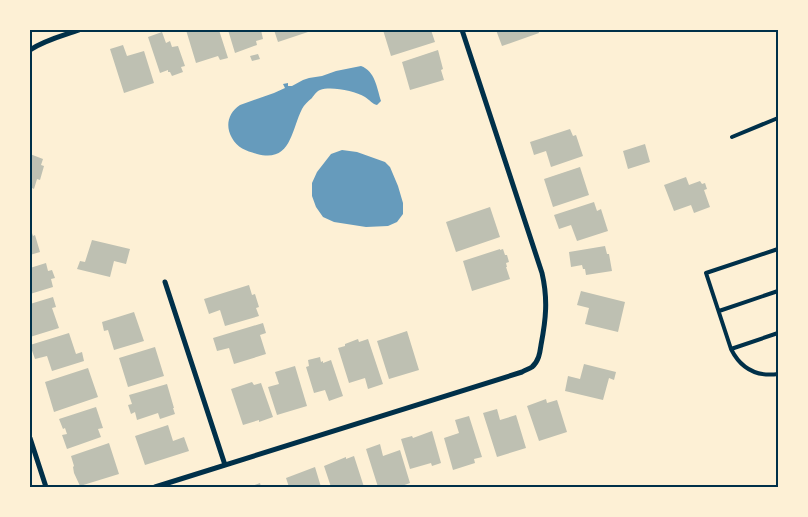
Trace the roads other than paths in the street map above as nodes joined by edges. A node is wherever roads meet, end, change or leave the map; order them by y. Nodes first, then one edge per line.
1 (79, 30) edge
2 (462, 30) edge
3 (30, 50) edge
4 (778, 118) edge
5 (732, 137) dead end
6 (778, 250) edge
7 (165, 282) dead end
8 (778, 291) edge
9 (719, 311) junction
10 (778, 333) edge
11 (731, 349) junction
12 (778, 374) edge
13 (30, 438) edge
14 (225, 465) junction
15 (46, 487) edge
16 (155, 487) edge

1 - 3 street
2 - 14 street
4 - 5 lane
6 - 9 lane
7 - 14 street
8 - 9 lane
9 - 11 lane
10 - 11 lane
11 - 12 lane
13 - 15 street
14 - 16 street

